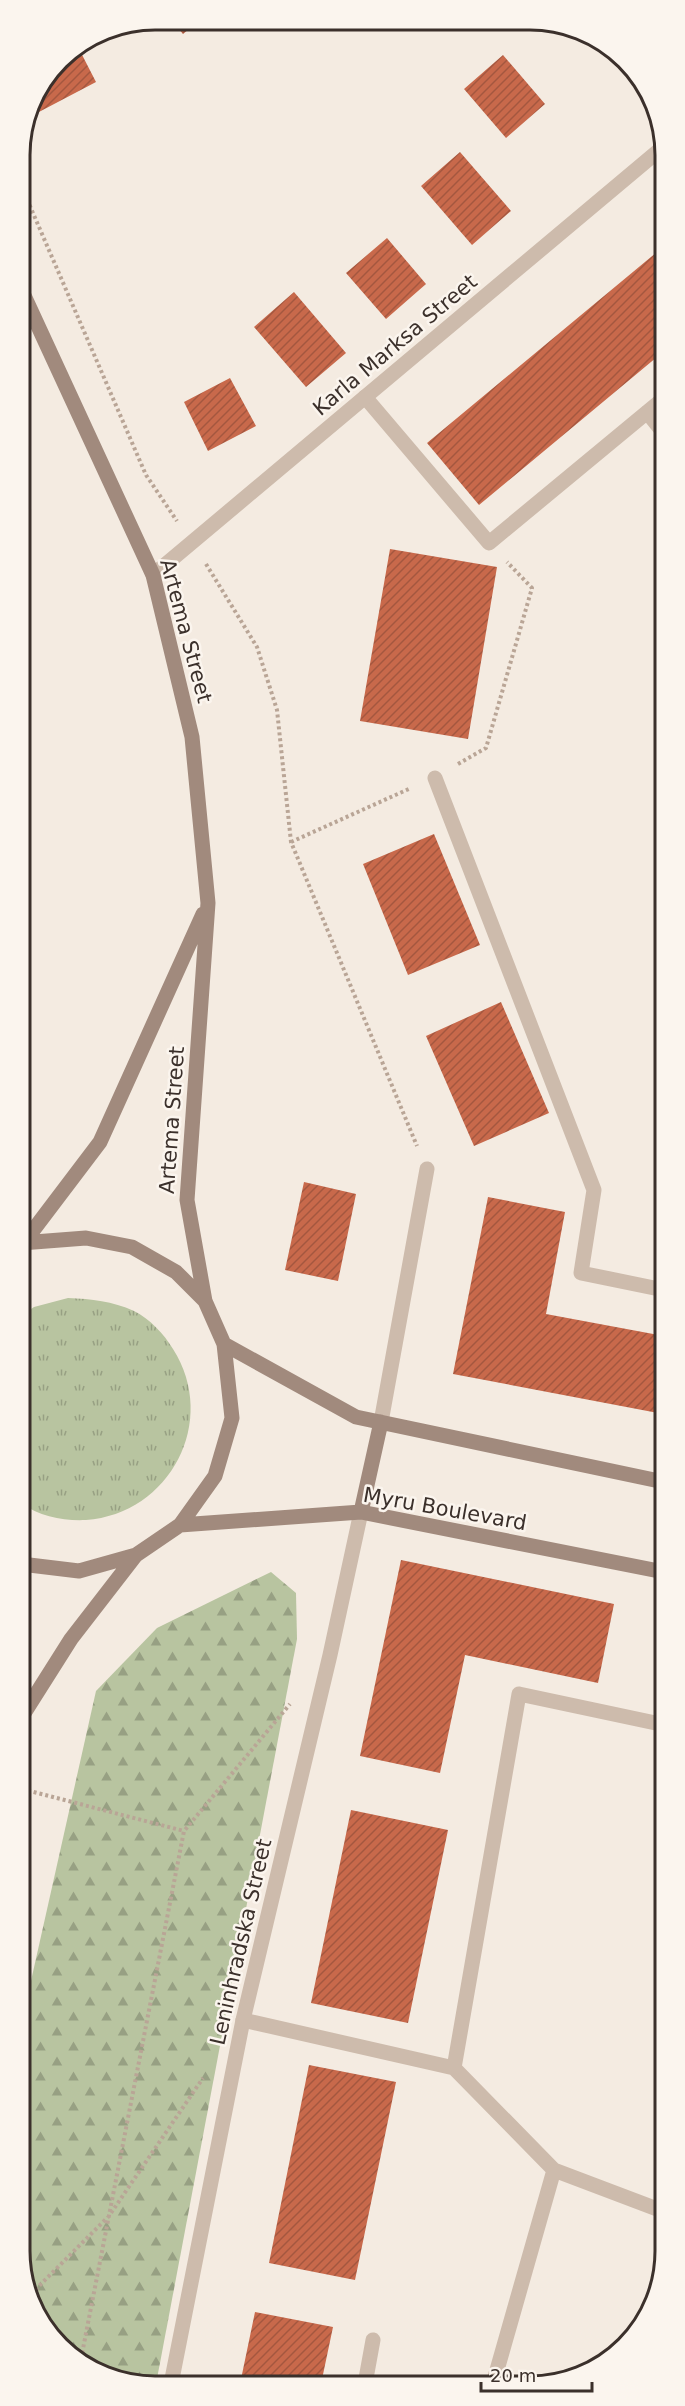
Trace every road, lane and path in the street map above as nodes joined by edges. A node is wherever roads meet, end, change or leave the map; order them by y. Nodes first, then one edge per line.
1 (655, 154) edge
2 (30, 206) edge
3 (30, 309) edge
4 (365, 397) junction
5 (655, 406) edge
6 (647, 412) junction
7 (655, 422) edge
8 (191, 543) junction
9 (489, 543) junction
10 (153, 574) junction
11 (435, 778) junction
12 (291, 842) junction
13 (208, 903) junction
14 (427, 1169) joint
15 (30, 1233) edge
16 (30, 1242) edge
17 (655, 1288) edge
18 (205, 1301) junction
19 (224, 1344) junction
20 (381, 1422) junction
21 (655, 1480) edge
22 (361, 1512) junction
23 (180, 1525) junction
24 (136, 1555) junction
25 (30, 1565) edge
26 (655, 1570) edge
27 (294, 1699) dead end
28 (30, 1704) edge
29 (655, 1723) edge
30 (30, 1791) edge
31 (184, 1832) junction
32 (243, 2020) junction
33 (454, 2068) junction
34 (209, 2069) dead end
35 (554, 2170) junction
36 (655, 2208) edge
37 (109, 2216) junction
38 (36, 2289) edge
39 (373, 2340) dead end
40 (82, 2352) edge
41 (173, 2376) edge
42 (366, 2376) edge
43 (495, 2376) edge

1 - 4 street, Karla Marksa Street
2 - 8 path
3 - 10 main road, Artema Street
4 - 8 street, Karla Marksa Street
4 - 9 street
5 - 6 street
6 - 7 street
6 - 9 street
8 - 10 street, Karla Marksa Street
8 - 12 path
9 - 11 path
10 - 13 main road, Artema Street
11 - 12 path
11 - 17 street
12 - 14 path
13 - 15 main road, Artema Street
13 - 18 main road, Artema Street
14 - 20 street
16 - 18 main road
18 - 19 main road
19 - 20 main road
19 - 23 main road
20 - 21 main road
20 - 22 main road
22 - 23 main road, Myru Boulevard
22 - 26 main road, Myru Boulevard
22 - 32 street, Leninhradska Street
23 - 24 main road
24 - 25 main road
24 - 28 main road
27 - 31 path
29 - 33 street
30 - 31 path
31 - 37 path
32 - 33 street
32 - 41 street, Leninhradska Street
33 - 35 street
34 - 37 path
35 - 36 street
35 - 43 street
37 - 38 path
37 - 40 path
39 - 42 street

